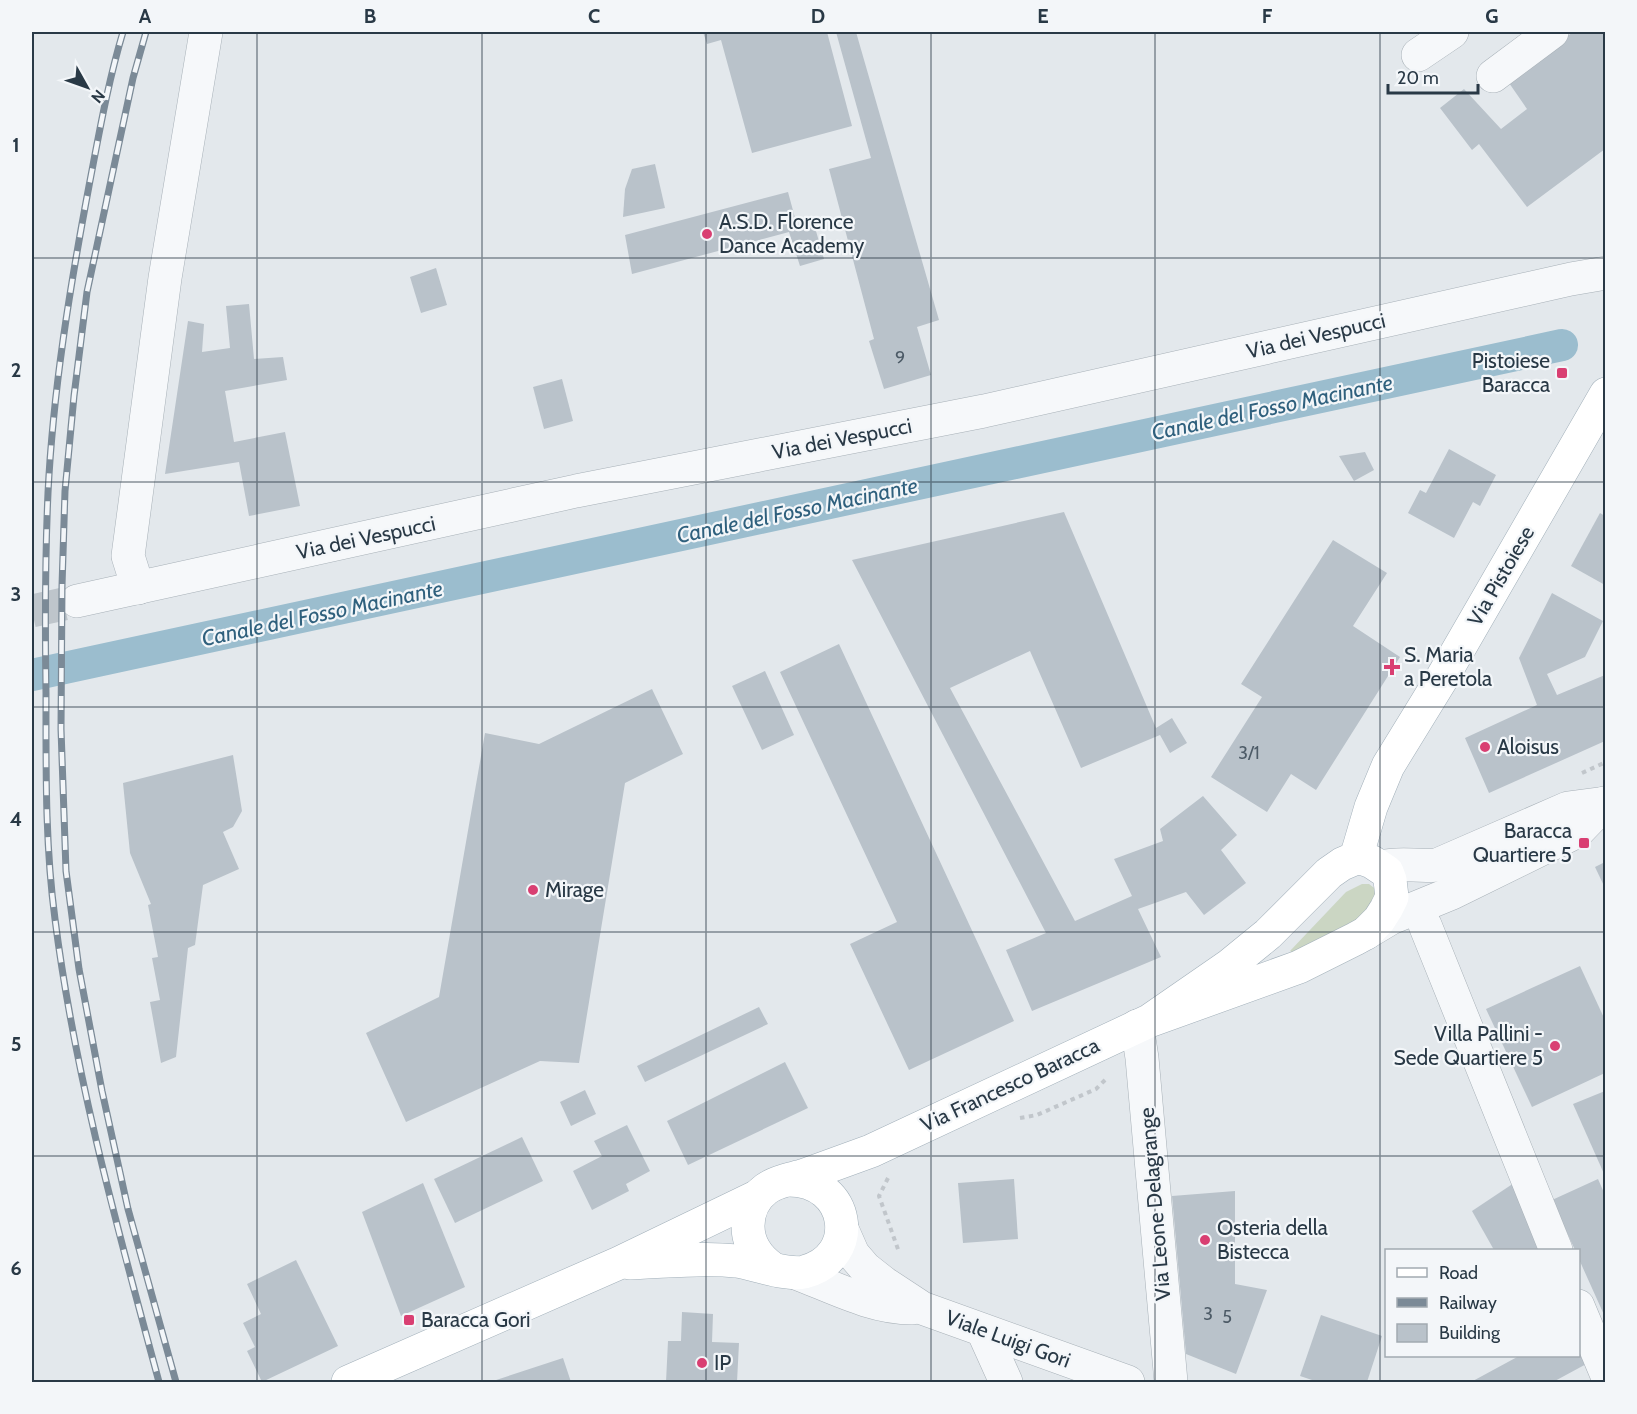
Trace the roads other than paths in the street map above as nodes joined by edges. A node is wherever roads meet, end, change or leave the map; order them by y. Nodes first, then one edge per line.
1 (206, 32) edge
2 (1452, 32) edge
3 (1552, 32) edge
4 (1419, 55) dead end
5 (1493, 76) dead end
6 (1605, 273) edge
7 (1605, 394) edge
8 (138, 588) junction
9 (77, 601) tunnel mouth
10 (1605, 803) edge
11 (1368, 863) junction
12 (1425, 925) dead end
13 (1366, 933) junction
14 (1143, 1024) junction
15 (880, 1164) junction
16 (789, 1180) junction
17 (758, 1196) junction
18 (841, 1223) junction
19 (1555, 1249) edge
20 (619, 1263) junction
21 (784, 1271) junction
22 (922, 1308) junction
23 (1580, 1311) edge
24 (983, 1331) junction
25 (1605, 1373) edge
26 (1094, 1377) edge
27 (369, 1378) edge
28 (1006, 1383) edge
29 (1128, 1383) edge
30 (1171, 1383) edge

1 - 8 street
2 - 4 street
3 - 5 street
6 - 8 street, Via dei Vespucci
7 - 11 main road, Via Pistoiese
8 - 9 street, Via dei Vespucci
10 - 11 street, Via Francesco Baracca
10 - 13 street, Via Francesco Baracca
11 - 13 main road, Via Francesco Baracca
11 - 14 main road, Via Francesco Baracca
12 - 19 street
13 - 14 main road, Via Francesco Baracca
14 - 15 main road, Via Francesco Baracca
14 - 30 street, Via Leone Delagrange
15 - 16 main road, Via Francesco Baracca
15 - 18 main road, Via Francesco Baracca
16 - 17 main road, Via Francesco Baracca
16 - 18 main road
17 - 20 main road, Via Francesco Baracca
17 - 21 main road
18 - 21 main road, Via Francesco Baracca
18 - 22 street, Viale Luigi Gori
20 - 21 main road, Via Francesco Baracca
20 - 27 main road, Via Francesco Baracca
21 - 22 street, Viale Luigi Gori
22 - 24 street, Viale Luigi Gori
23 - 25 street
24 - 26 street, Viale Luigi Gori
24 - 28 street
26 - 29 street, Viale Luigi Gori

